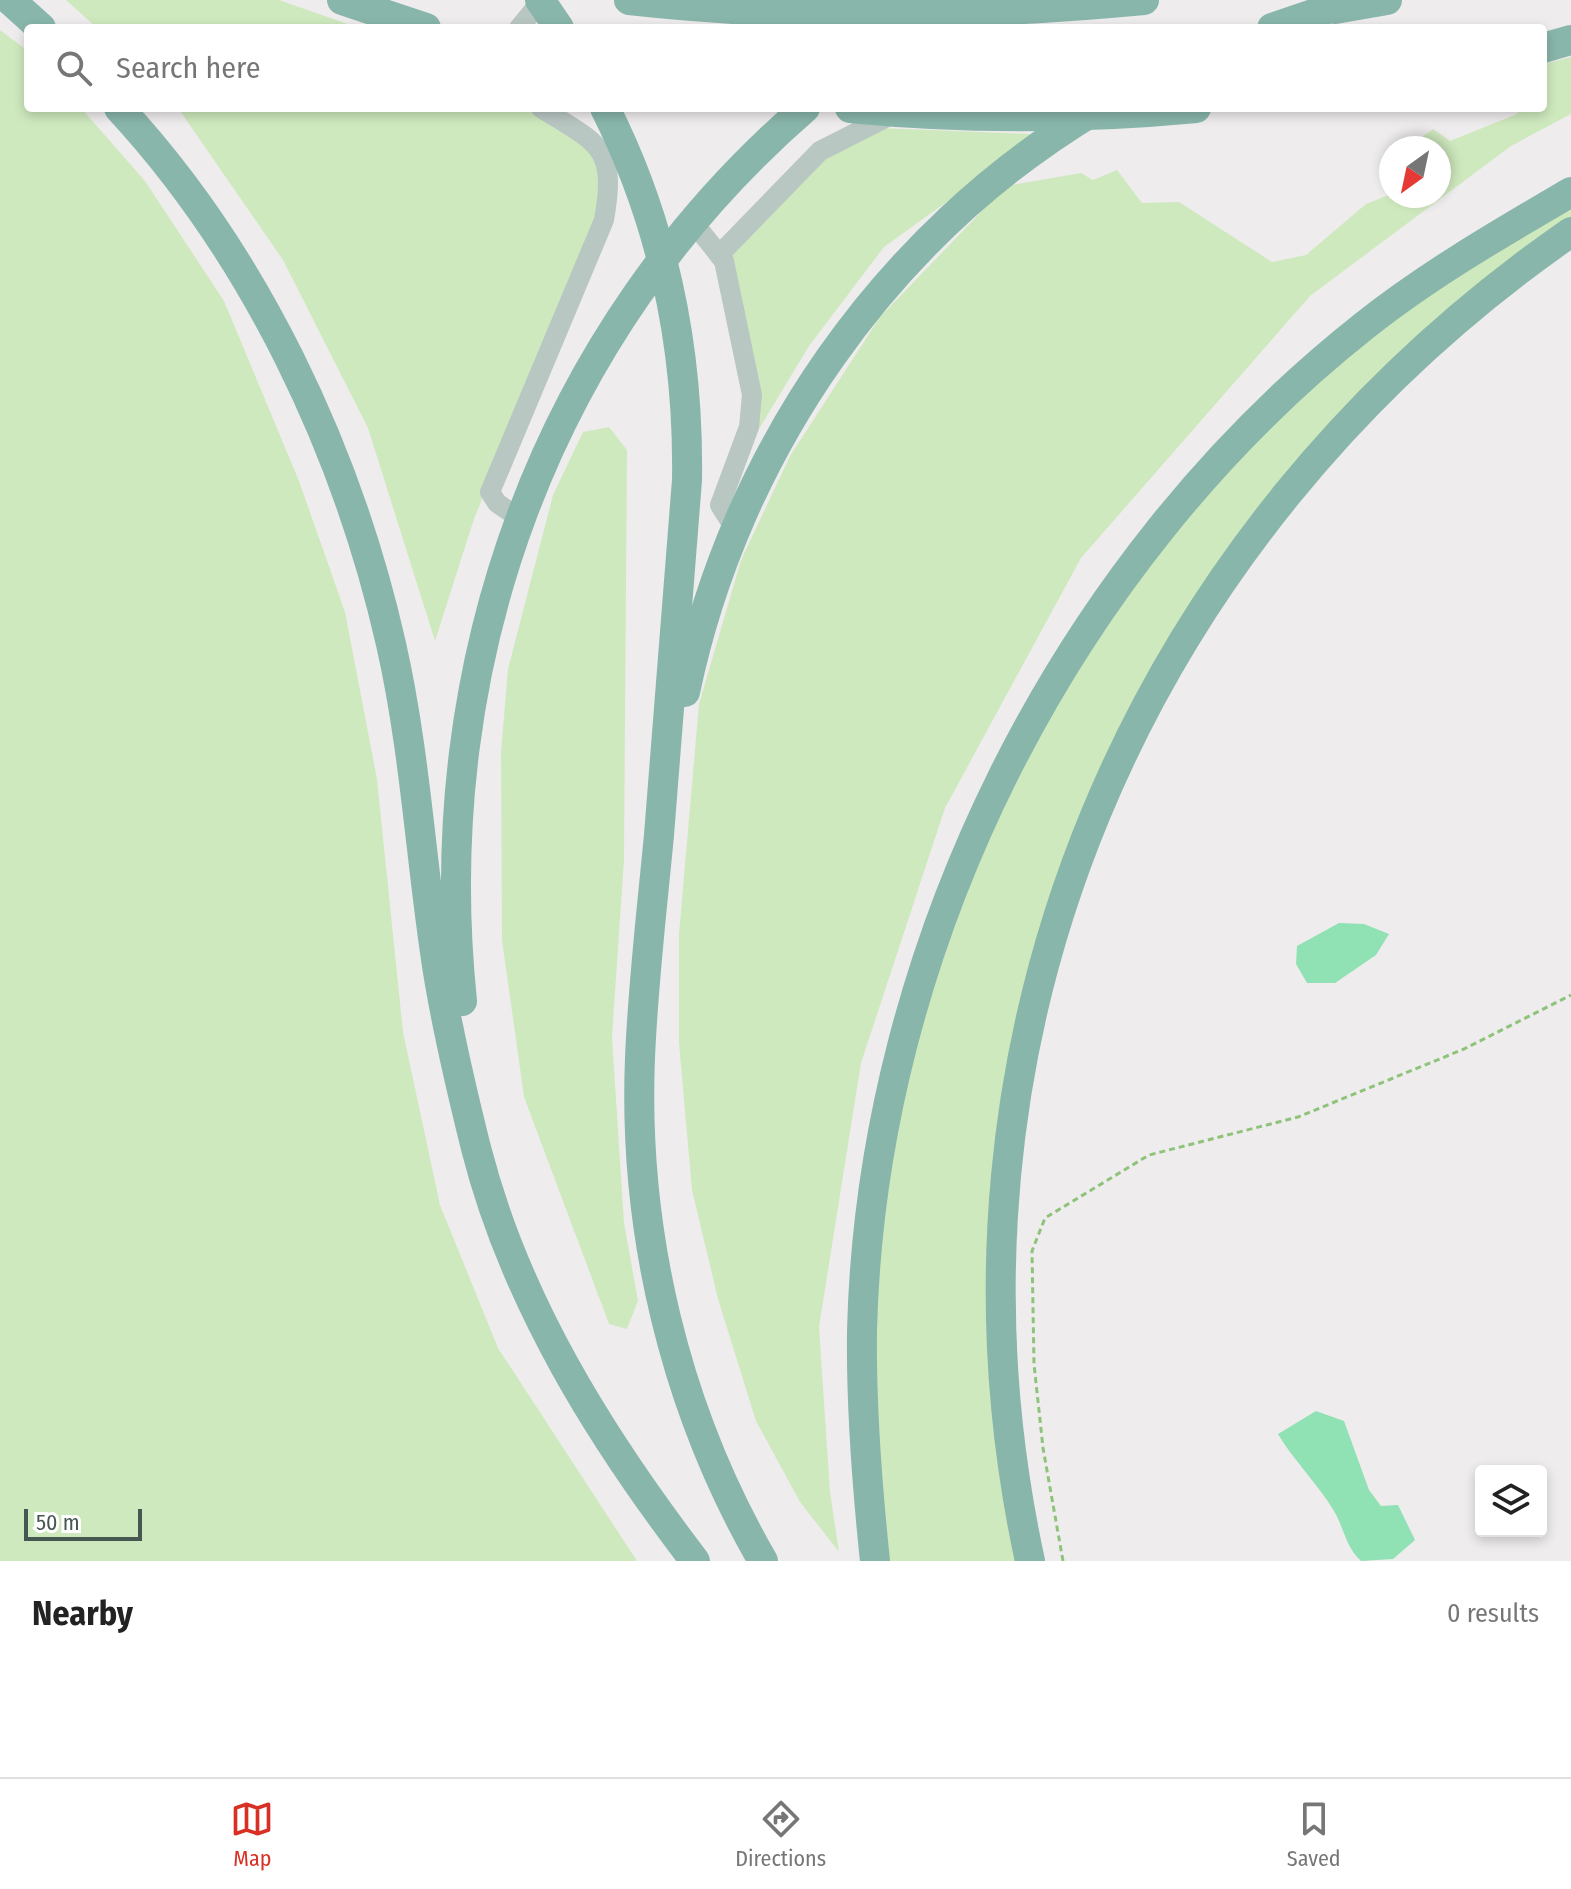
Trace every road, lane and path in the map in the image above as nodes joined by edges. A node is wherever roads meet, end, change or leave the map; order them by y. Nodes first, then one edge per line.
1 (10, 0) edge
2 (342, 0) edge
3 (541, 0) edge
4 (629, 0) edge
5 (953, 0) edge
6 (1144, 0) edge
7 (1354, 0) edge
8 (1387, 0) edge
9 (1325, 11) junction
10 (37, 24) edge
11 (414, 24) edge
12 (522, 24) edge
13 (556, 24) edge
14 (915, 24) edge
15 (1284, 24) edge
16 (1571, 40) edge
17 (1547, 47) edge
18 (122, 112) edge
19 (547, 112) edge
20 (607, 112) edge
21 (801, 112) edge
22 (888, 112) edge
23 (1092, 112) edge
24 (1130, 112) edge
25 (897, 113) junction
26 (1571, 192) edge
27 (693, 222) junction
28 (1571, 232) edge
29 (719, 255) junction
30 (519, 518) junction
31 (735, 529) junction
32 (661, 812) junction
33 (1571, 995) edge
34 (477, 1151) junction
35 (695, 1561) edge
36 (763, 1561) edge
37 (875, 1561) edge
38 (1030, 1561) edge
39 (1063, 1561) edge

1 - 10 highway
2 - 11 highway
3 - 12 lane
3 - 13 highway
4 - 6 highway
5 - 14 highway
7 - 9 highway
8 - 9 highway
9 - 15 highway
16 - 17 highway
18 - 34 highway
19 - 30 lane
20 - 32 highway
21 - 27 highway
22 - 25 highway
23 - 31 highway
24 - 25 highway
25 - 29 lane
26 - 37 highway
27 - 29 lane
27 - 30 highway
28 - 38 highway
29 - 31 lane
30 - 34 highway
31 - 32 highway
32 - 36 highway
33 - 39 path
34 - 35 highway

